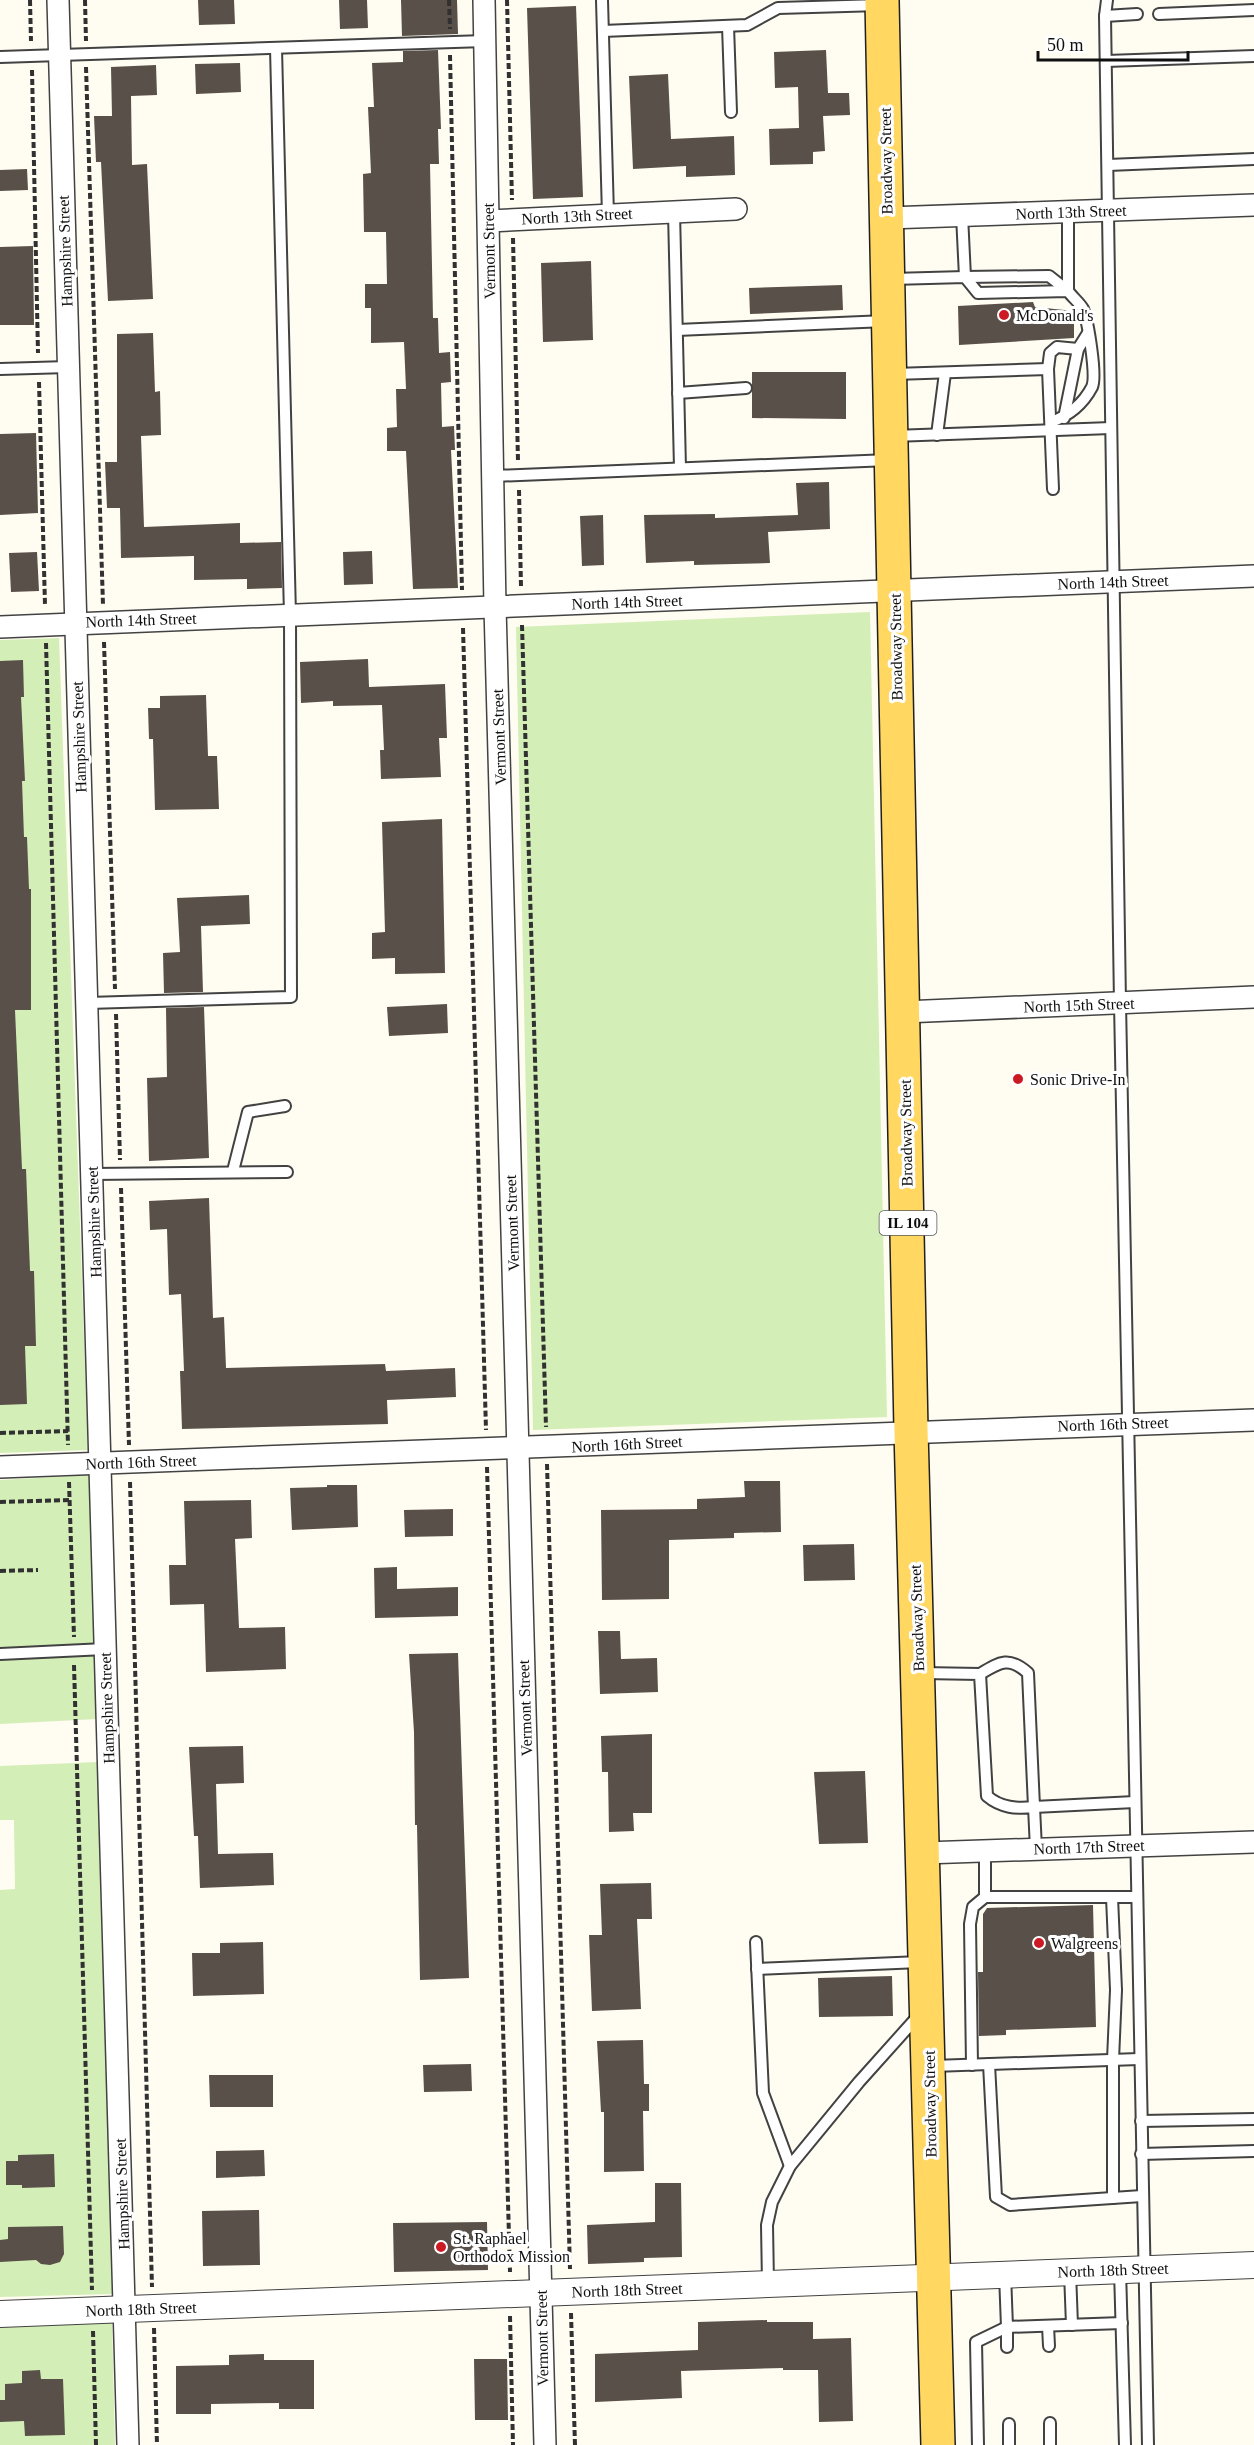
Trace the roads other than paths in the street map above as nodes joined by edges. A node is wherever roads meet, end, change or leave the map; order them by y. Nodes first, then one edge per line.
1 (58, 0) edge
2 (484, 0) edge
3 (602, 0) edge
4 (1107, 0) edge
5 (882, 2) edge
6 (794, 4) edge
7 (1254, 10) edge
8 (1158, 14) dead end
9 (1137, 15) dead end
10 (1105, 16) junction
11 (728, 26) junction
12 (603, 31) junction
13 (485, 41) junction
14 (276, 48) junction
15 (60, 56) junction
16 (1254, 56) edge
17 (0, 57) edge
18 (1106, 61) junction
19 (731, 112) dead end
20 (1254, 159) edge
21 (1108, 165) junction
22 (1254, 205) edge
23 (736, 209) dead end
24 (1109, 210) junction
25 (674, 212) junction
26 (1068, 212) junction
27 (608, 215) junction
28 (962, 215) junction
29 (888, 218) junction
30 (489, 221) junction
31 (965, 277) junction
32 (889, 279) junction
33 (1068, 291) junction
34 (890, 321) junction
35 (677, 330) junction
36 (1088, 333) junction
37 (1078, 349) junction
38 (68, 367) junction
39 (0, 369) edge
40 (1048, 369) junction
41 (945, 373) junction
42 (890, 374) junction
43 (746, 388) dead end
44 (678, 393) junction
45 (1064, 418) junction
46 (1051, 427) junction
47 (1111, 428) junction
48 (937, 435) junction
49 (892, 448) junction
50 (680, 468) junction
51 (494, 476) junction
52 (1053, 489) dead end
53 (1254, 576) edge
54 (1113, 582) junction
55 (895, 590) junction
56 (495, 607) junction
57 (290, 615) junction
58 (75, 623) junction
59 (0, 627) edge
60 (1254, 998) edge
61 (88, 1003) junction
62 (1120, 1003) junction
63 (904, 1012) junction
64 (285, 1106) dead end
65 (233, 1171) junction
66 (287, 1172) dead end
67 (93, 1174) junction
68 (1254, 1420) edge
69 (1129, 1424) junction
70 (912, 1430) junction
71 (518, 1449) junction
72 (101, 1464) junction
73 (0, 1467) edge
74 (105, 1649) junction
75 (0, 1654) edge
76 (919, 1673) junction
77 (980, 1674) junction
78 (1135, 1802) junction
79 (1034, 1807) junction
80 (1254, 1842) edge
81 (1135, 1846) junction
82 (1036, 1849) junction
83 (985, 1851) junction
84 (924, 1853) junction
85 (1112, 1897) junction
86 (1136, 1897) junction
87 (985, 1898) junction
88 (756, 1942) dead end
89 (927, 1961) junction
90 (757, 1969) junction
91 (928, 2006) junction
92 (1139, 2059) junction
93 (1113, 2060) junction
94 (988, 2064) junction
95 (972, 2065) junction
96 (929, 2067) junction
97 (1254, 2119) edge
98 (1141, 2121) junction
99 (1254, 2151) edge
100 (1141, 2154) junction
101 (790, 2166) junction
102 (1142, 2196) junction
103 (1113, 2198) junction
104 (1254, 2265) edge
105 (1132, 2270) junction
106 (1070, 2272) junction
107 (1005, 2274) junction
108 (935, 2277) junction
109 (768, 2284) junction
110 (541, 2293) junction
111 (125, 2310) junction
112 (0, 2314) edge
113 (1122, 2323) junction
114 (1072, 2325) junction
115 (1048, 2326) junction
116 (1007, 2327) junction
117 (1048, 2346) dead end
118 (1007, 2348) dead end
119 (1050, 2423) dead end
120 (1009, 2424) dead end
121 (128, 2445) edge
122 (545, 2445) edge
123 (938, 2445) edge
124 (978, 2445) edge
125 (1009, 2445) edge
126 (1050, 2445) edge
127 (1125, 2445) edge
128 (1148, 2445) edge

1 - 15 street, Hampshire Street
2 - 13 street, Vermont Street
3 - 12 lane
4 - 10 lane
5 - 6 lane
5 - 29 main road, Broadway Street / IL 104
6 - 11 lane
7 - 8 lane
9 - 10 lane
10 - 18 lane
11 - 12 lane
11 - 19 lane
12 - 27 lane
13 - 14 lane
13 - 30 street, Vermont Street
14 - 15 lane
14 - 57 lane
15 - 17 lane
15 - 38 street, Hampshire Street
16 - 18 lane
18 - 21 lane
20 - 21 lane
21 - 24 lane
22 - 24 street, North 13th Street
23 - 25 street, North 13th Street
24 - 26 street, North 13th Street
24 - 47 lane
25 - 27 street, North 13th Street
25 - 35 lane
26 - 28 street, North 13th Street
26 - 33 lane
27 - 30 street, North 13th Street
28 - 29 street, North 13th Street
28 - 31 lane
29 - 32 main road, Broadway Street / IL 104
30 - 51 street, Vermont Street
31 - 32 lane
31 - 33 lane
31 - 33 lane
32 - 34 main road, Broadway Street / IL 104
33 - 36 lane
34 - 35 lane
34 - 42 main road, Broadway Street / IL 104
35 - 44 lane
36 - 37 lane
36 - 45 lane
37 - 40 lane
37 - 45 lane
38 - 39 lane
38 - 58 street, Hampshire Street
40 - 41 lane
40 - 46 lane
41 - 42 lane
41 - 48 lane
42 - 49 main road, Broadway Street / IL 104
43 - 44 lane
44 - 50 lane
45 - 46 lane
46 - 47 lane
46 - 48 lane
46 - 52 lane
47 - 54 lane
48 - 49 lane
49 - 50 lane
49 - 55 main road, Broadway Street / IL 104
50 - 51 lane
51 - 56 street, Vermont Street
53 - 54 street, North 14th Street
54 - 55 street, North 14th Street
54 - 62 lane
55 - 56 street, North 14th Street
55 - 63 main road, Broadway Street / IL 104
56 - 57 street, North 14th Street
56 - 71 street, Vermont Street
57 - 58 street, North 14th Street
57 - 61 lane
58 - 59 street, North 14th Street
58 - 61 street, Hampshire Street
60 - 62 street, North 15th Street
61 - 67 street, Hampshire Street
62 - 63 street, North 15th Street
62 - 69 lane
63 - 70 main road, Broadway Street / IL 104
64 - 65 lane
65 - 66 lane
65 - 67 lane
67 - 72 street, Hampshire Street
68 - 69 street, North 16th Street
69 - 70 street, North 16th Street
69 - 78 lane
70 - 71 street, North 16th Street
70 - 76 main road, Broadway Street / IL 104
71 - 72 street, North 16th Street
71 - 110 street, Vermont Street
72 - 73 street, North 16th Street
72 - 74 street, Hampshire Street
74 - 75 lane
74 - 111 street, Hampshire Street
76 - 77 lane
76 - 84 main road, Broadway Street / IL 104
77 - 79 lane
77 - 79 lane
78 - 79 lane
78 - 81 lane
79 - 82 lane
80 - 81 street, North 17th Street
81 - 82 street, North 17th Street
81 - 86 lane
82 - 83 street, North 17th Street
83 - 84 street, North 17th Street
83 - 87 lane
84 - 89 main road, Broadway Street / IL 104
85 - 86 lane
85 - 87 lane
85 - 93 lane
86 - 92 lane
87 - 95 lane
88 - 90 lane
89 - 90 lane
89 - 91 main road, Broadway Street / IL 104
90 - 101 lane
91 - 96 main road, Broadway Street / IL 104
91 - 101 lane
92 - 93 lane
92 - 98 lane
93 - 94 lane
93 - 103 lane
94 - 95 lane
94 - 103 lane
95 - 96 lane
96 - 108 main road, Broadway Street / IL 104
97 - 98 lane
98 - 100 lane
99 - 100 lane
100 - 102 lane
101 - 109 lane
102 - 103 lane
102 - 105 lane
104 - 105 street, North 18th Street
105 - 106 street, North 18th Street
105 - 113 lane
105 - 128 lane
106 - 107 street, North 18th Street
106 - 114 lane
107 - 108 street, North 18th Street
107 - 116 lane
108 - 109 street, North 18th Street
108 - 123 main road, Broadway Street / IL 104
109 - 110 street, North 18th Street
110 - 111 street, North 18th Street
110 - 122 street, Vermont Street
111 - 112 street, North 18th Street
111 - 121 street, Hampshire Street
113 - 114 lane
113 - 127 lane
114 - 115 lane
115 - 116 lane
115 - 117 lane
116 - 118 lane
116 - 124 lane
119 - 126 lane
120 - 125 lane

